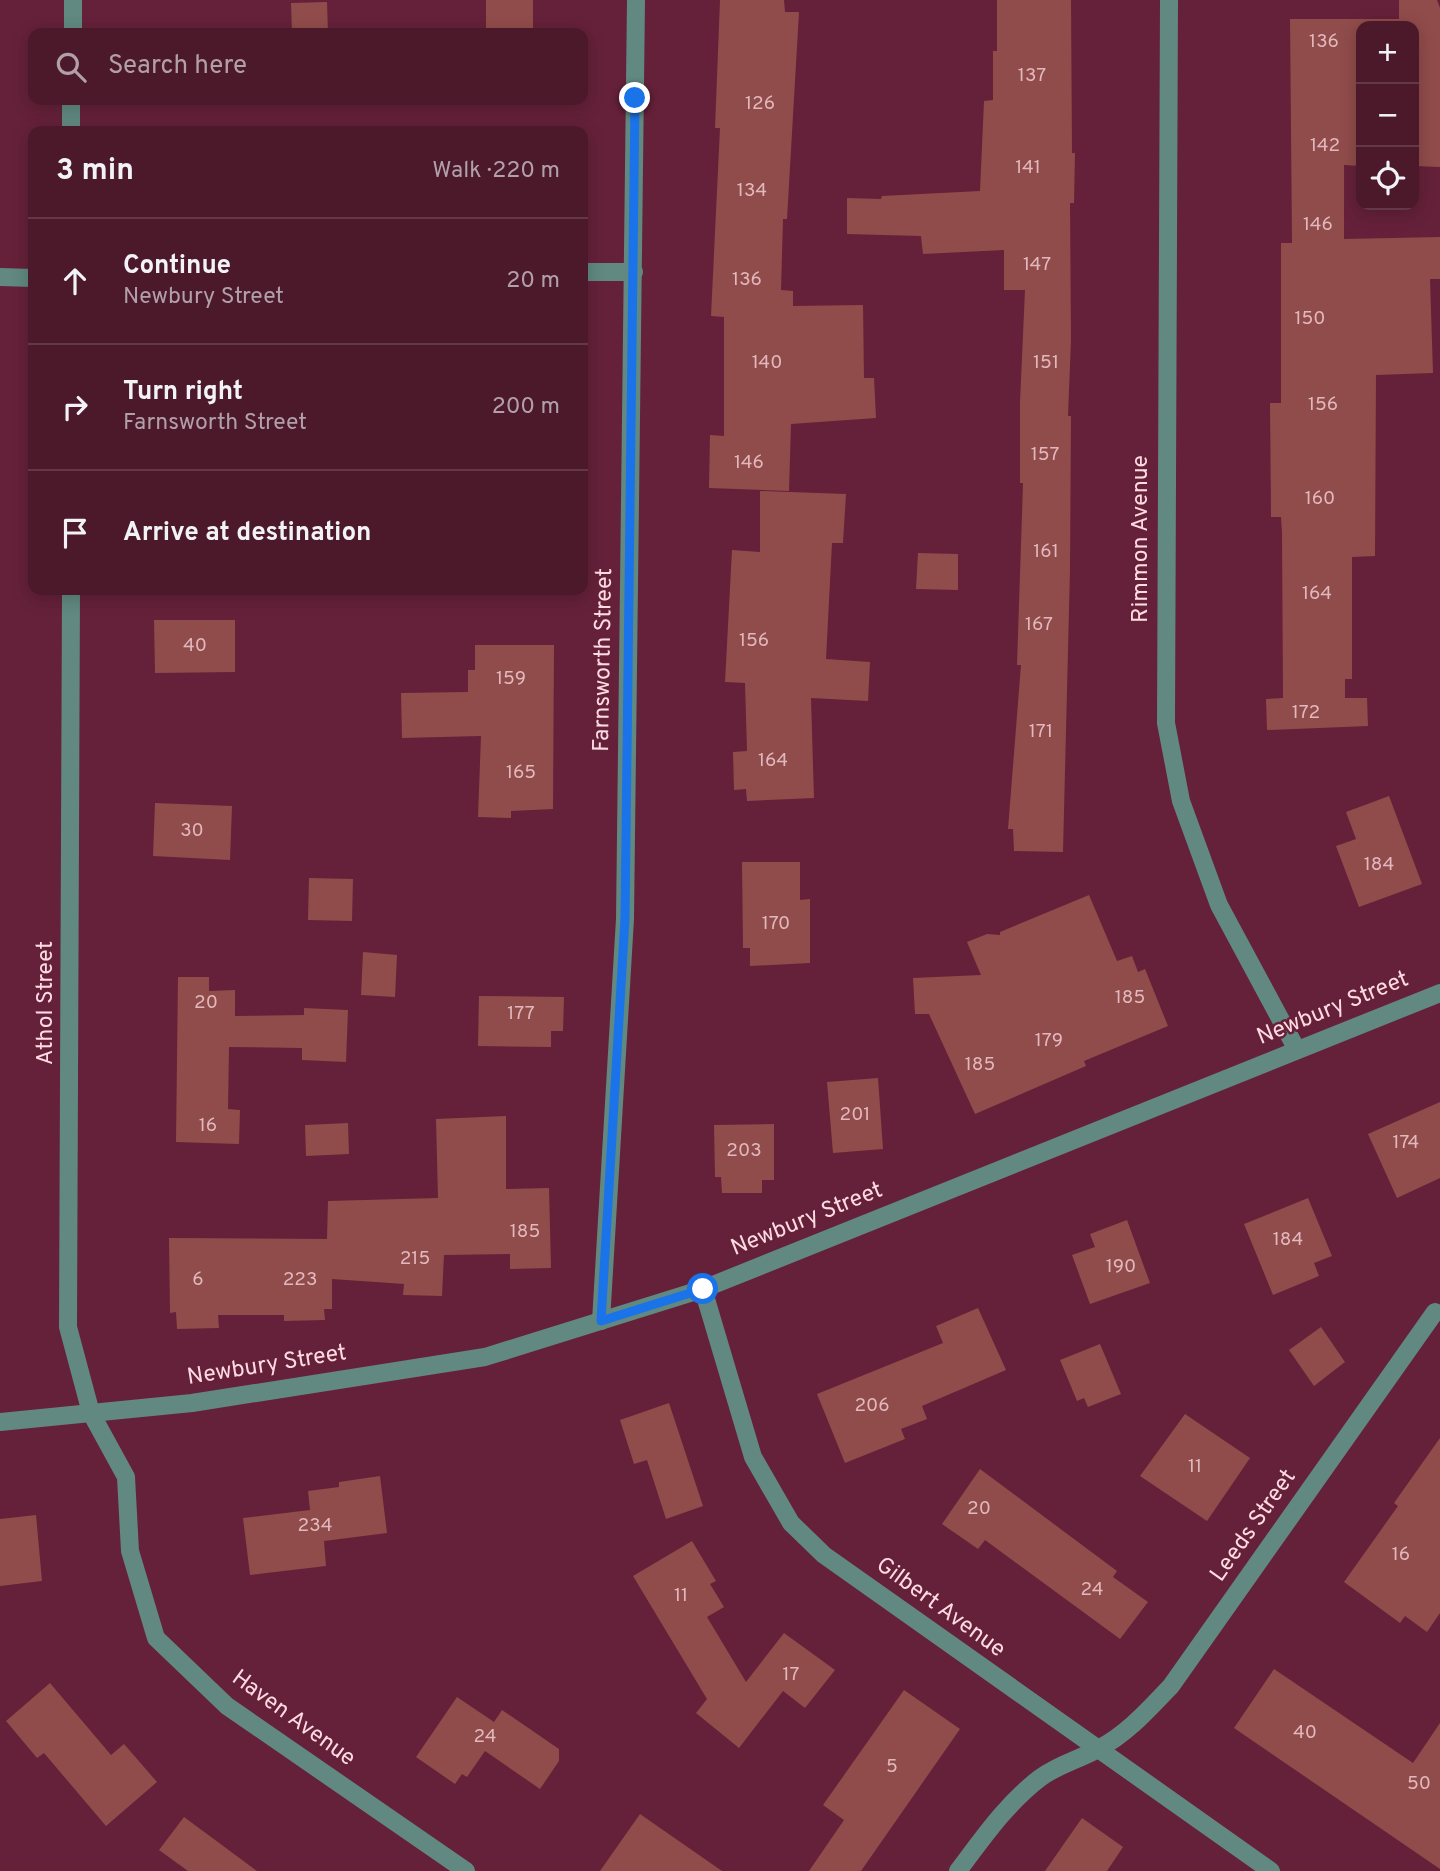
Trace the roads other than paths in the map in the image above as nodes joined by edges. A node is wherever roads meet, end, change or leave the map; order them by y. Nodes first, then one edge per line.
1 (73, 0) edge
2 (636, 0) edge
3 (1169, 0) edge
4 (73, 28) edge
5 (71, 105) edge
6 (71, 126) edge
7 (588, 272) edge
8 (634, 272) junction
9 (0, 277) edge
10 (28, 278) edge
11 (71, 595) edge
12 (1440, 993) edge
13 (1297, 1050) junction
14 (703, 1289) junction
15 (1435, 1312) dead end
16 (601, 1321) junction
17 (91, 1413) junction
18 (0, 1422) edge
19 (1096, 1750) junction
20 (466, 1871) edge
21 (958, 1871) edge
22 (1271, 1871) edge

1 - 4 street
2 - 8 street, Farnsworth Street
3 - 13 street, Rimmon Avenue
5 - 6 street
7 - 8 street
8 - 16 street, Farnsworth Street
9 - 10 street
11 - 17 street, Athol Street
12 - 13 street, Newbury Street
13 - 14 street, Newbury Street
14 - 16 street, Newbury Street
14 - 19 street, Gilbert Avenue
15 - 19 street, Leeds Street
16 - 17 street, Newbury Street
17 - 18 street, Newbury Street
17 - 20 street, Haven Avenue
19 - 21 street, Leeds Street
19 - 22 street, Gilbert Avenue

